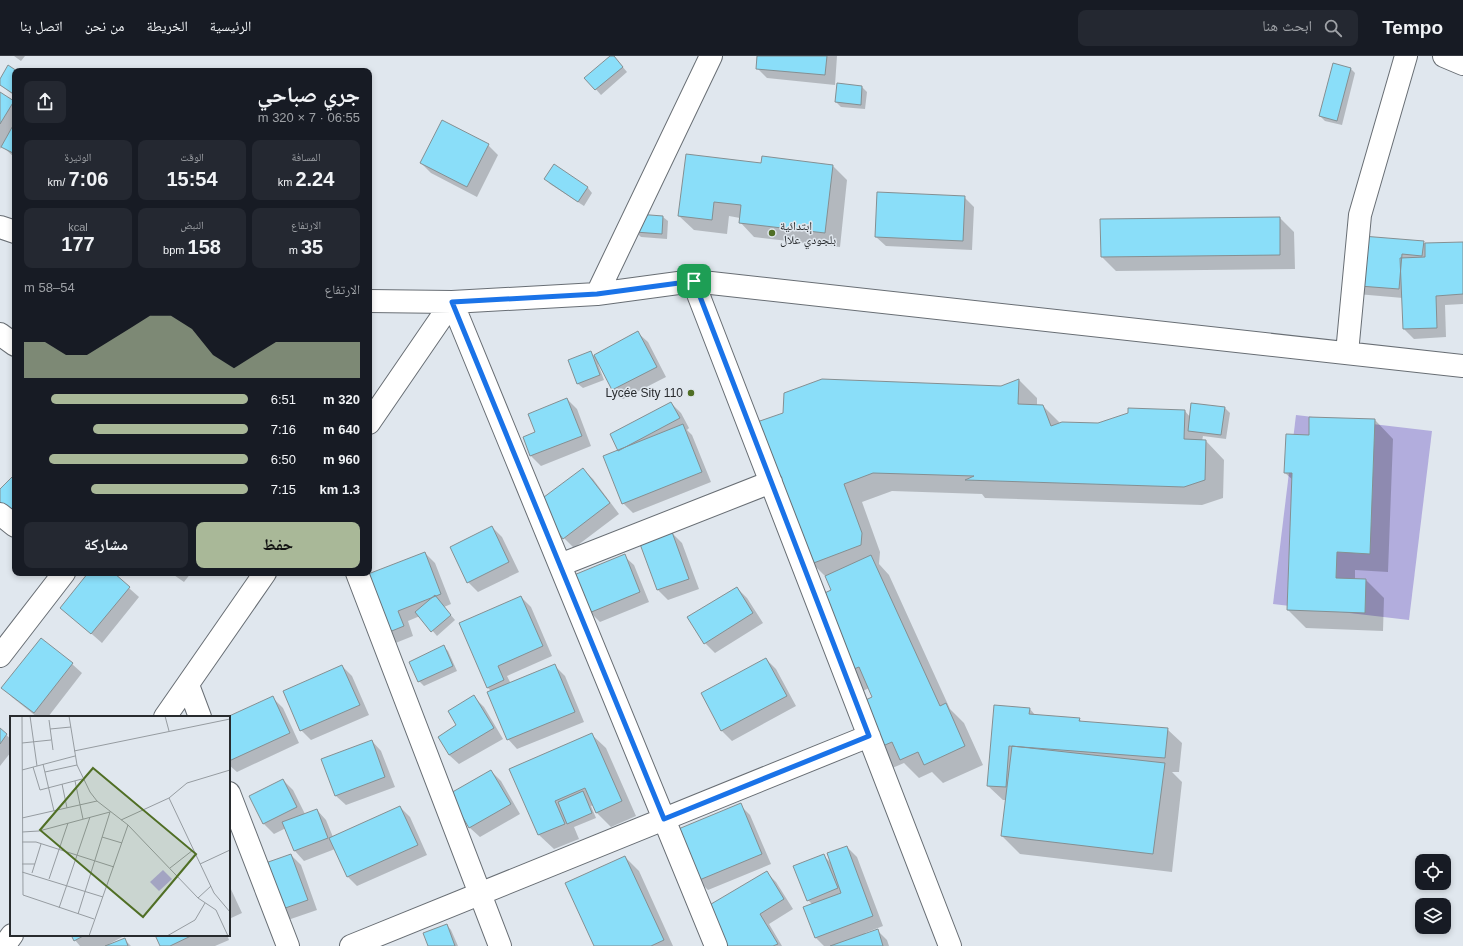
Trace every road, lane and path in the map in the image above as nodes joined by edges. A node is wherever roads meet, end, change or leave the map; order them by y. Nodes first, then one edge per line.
1 (711, 56) edge
2 (1406, 56) edge
3 (1444, 56) edge
4 (1463, 64) edge
5 (0, 227) edge
6 (12, 231) edge
7 (694, 281) junction
8 (597, 294) junction
9 (372, 301) edge
10 (452, 302) junction
11 (0, 334) edge
12 (12, 344) edge
13 (1347, 353) junction
14 (1463, 366) edge
15 (372, 419) edge
16 (771, 482) junction
17 (0, 514) edge
18 (12, 524) edge
19 (560, 565) junction
20 (62, 576) edge
21 (263, 576) edge
22 (358, 576) edge
23 (0, 656) edge
24 (188, 685) junction
25 (166, 716) edge
26 (200, 716) edge
27 (869, 736) junction
28 (230, 796) edge
29 (664, 819) junction
30 (480, 894) junction
31 (11, 936) edge
32 (4, 946) edge
33 (288, 946) edge
34 (351, 946) edge
35 (500, 946) edge
36 (716, 946) edge
37 (950, 946) edge

1 - 8 street
2 - 13 street
3 - 4 street
5 - 6 street
7 - 8 street
7 - 13 street
7 - 16 street
8 - 10 street
9 - 10 street
10 - 15 street
10 - 19 street
11 - 12 street
13 - 14 street
16 - 19 street
16 - 27 street
17 - 18 street
19 - 29 street
20 - 23 street
21 - 24 street
22 - 30 street
24 - 25 street
24 - 26 street
27 - 29 street
27 - 37 street
28 - 33 street
29 - 30 street
29 - 36 street
30 - 34 street
30 - 35 street
31 - 32 street

